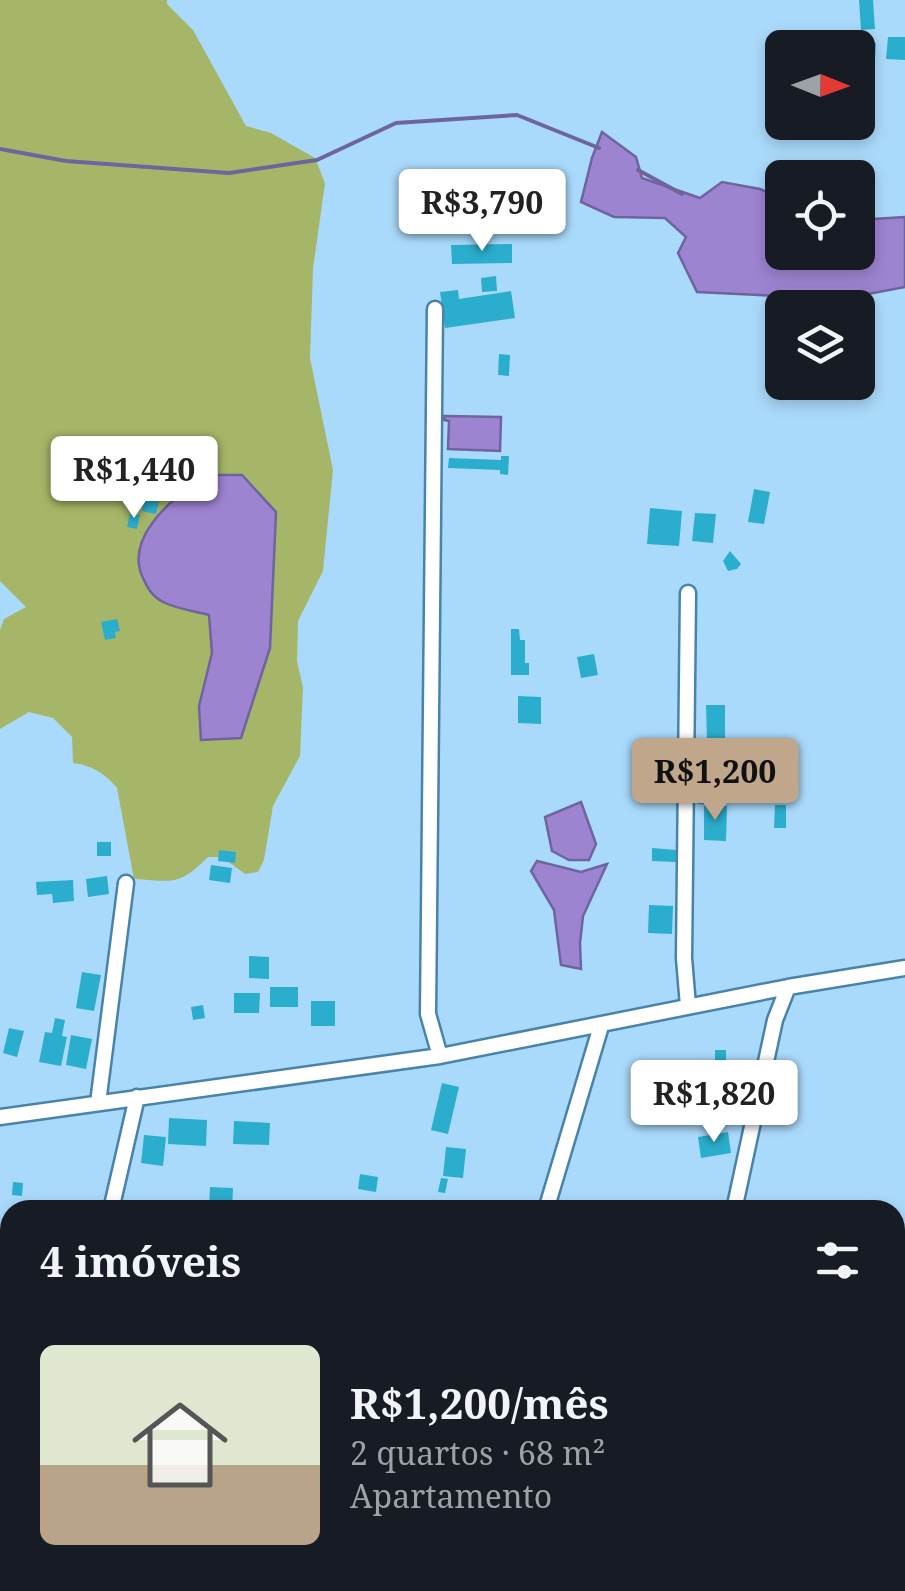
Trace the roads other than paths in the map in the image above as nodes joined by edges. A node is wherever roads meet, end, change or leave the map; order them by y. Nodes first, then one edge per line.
1 (435, 309) dead end
2 (688, 592) dead end
3 (126, 883) dead end
4 (905, 968) edge
5 (788, 987) junction
6 (688, 1006) junction
7 (601, 1026) junction
8 (440, 1056) junction
9 (137, 1096) junction
10 (98, 1102) junction
11 (0, 1117) edge
12 (112, 1200) edge
13 (549, 1200) edge
14 (736, 1200) edge

1 - 8 street
2 - 6 street
3 - 10 street
4 - 5 street
5 - 6 street
5 - 14 street
6 - 7 street
7 - 8 street
7 - 13 street
8 - 9 street
9 - 10 street
9 - 12 street
10 - 11 street

